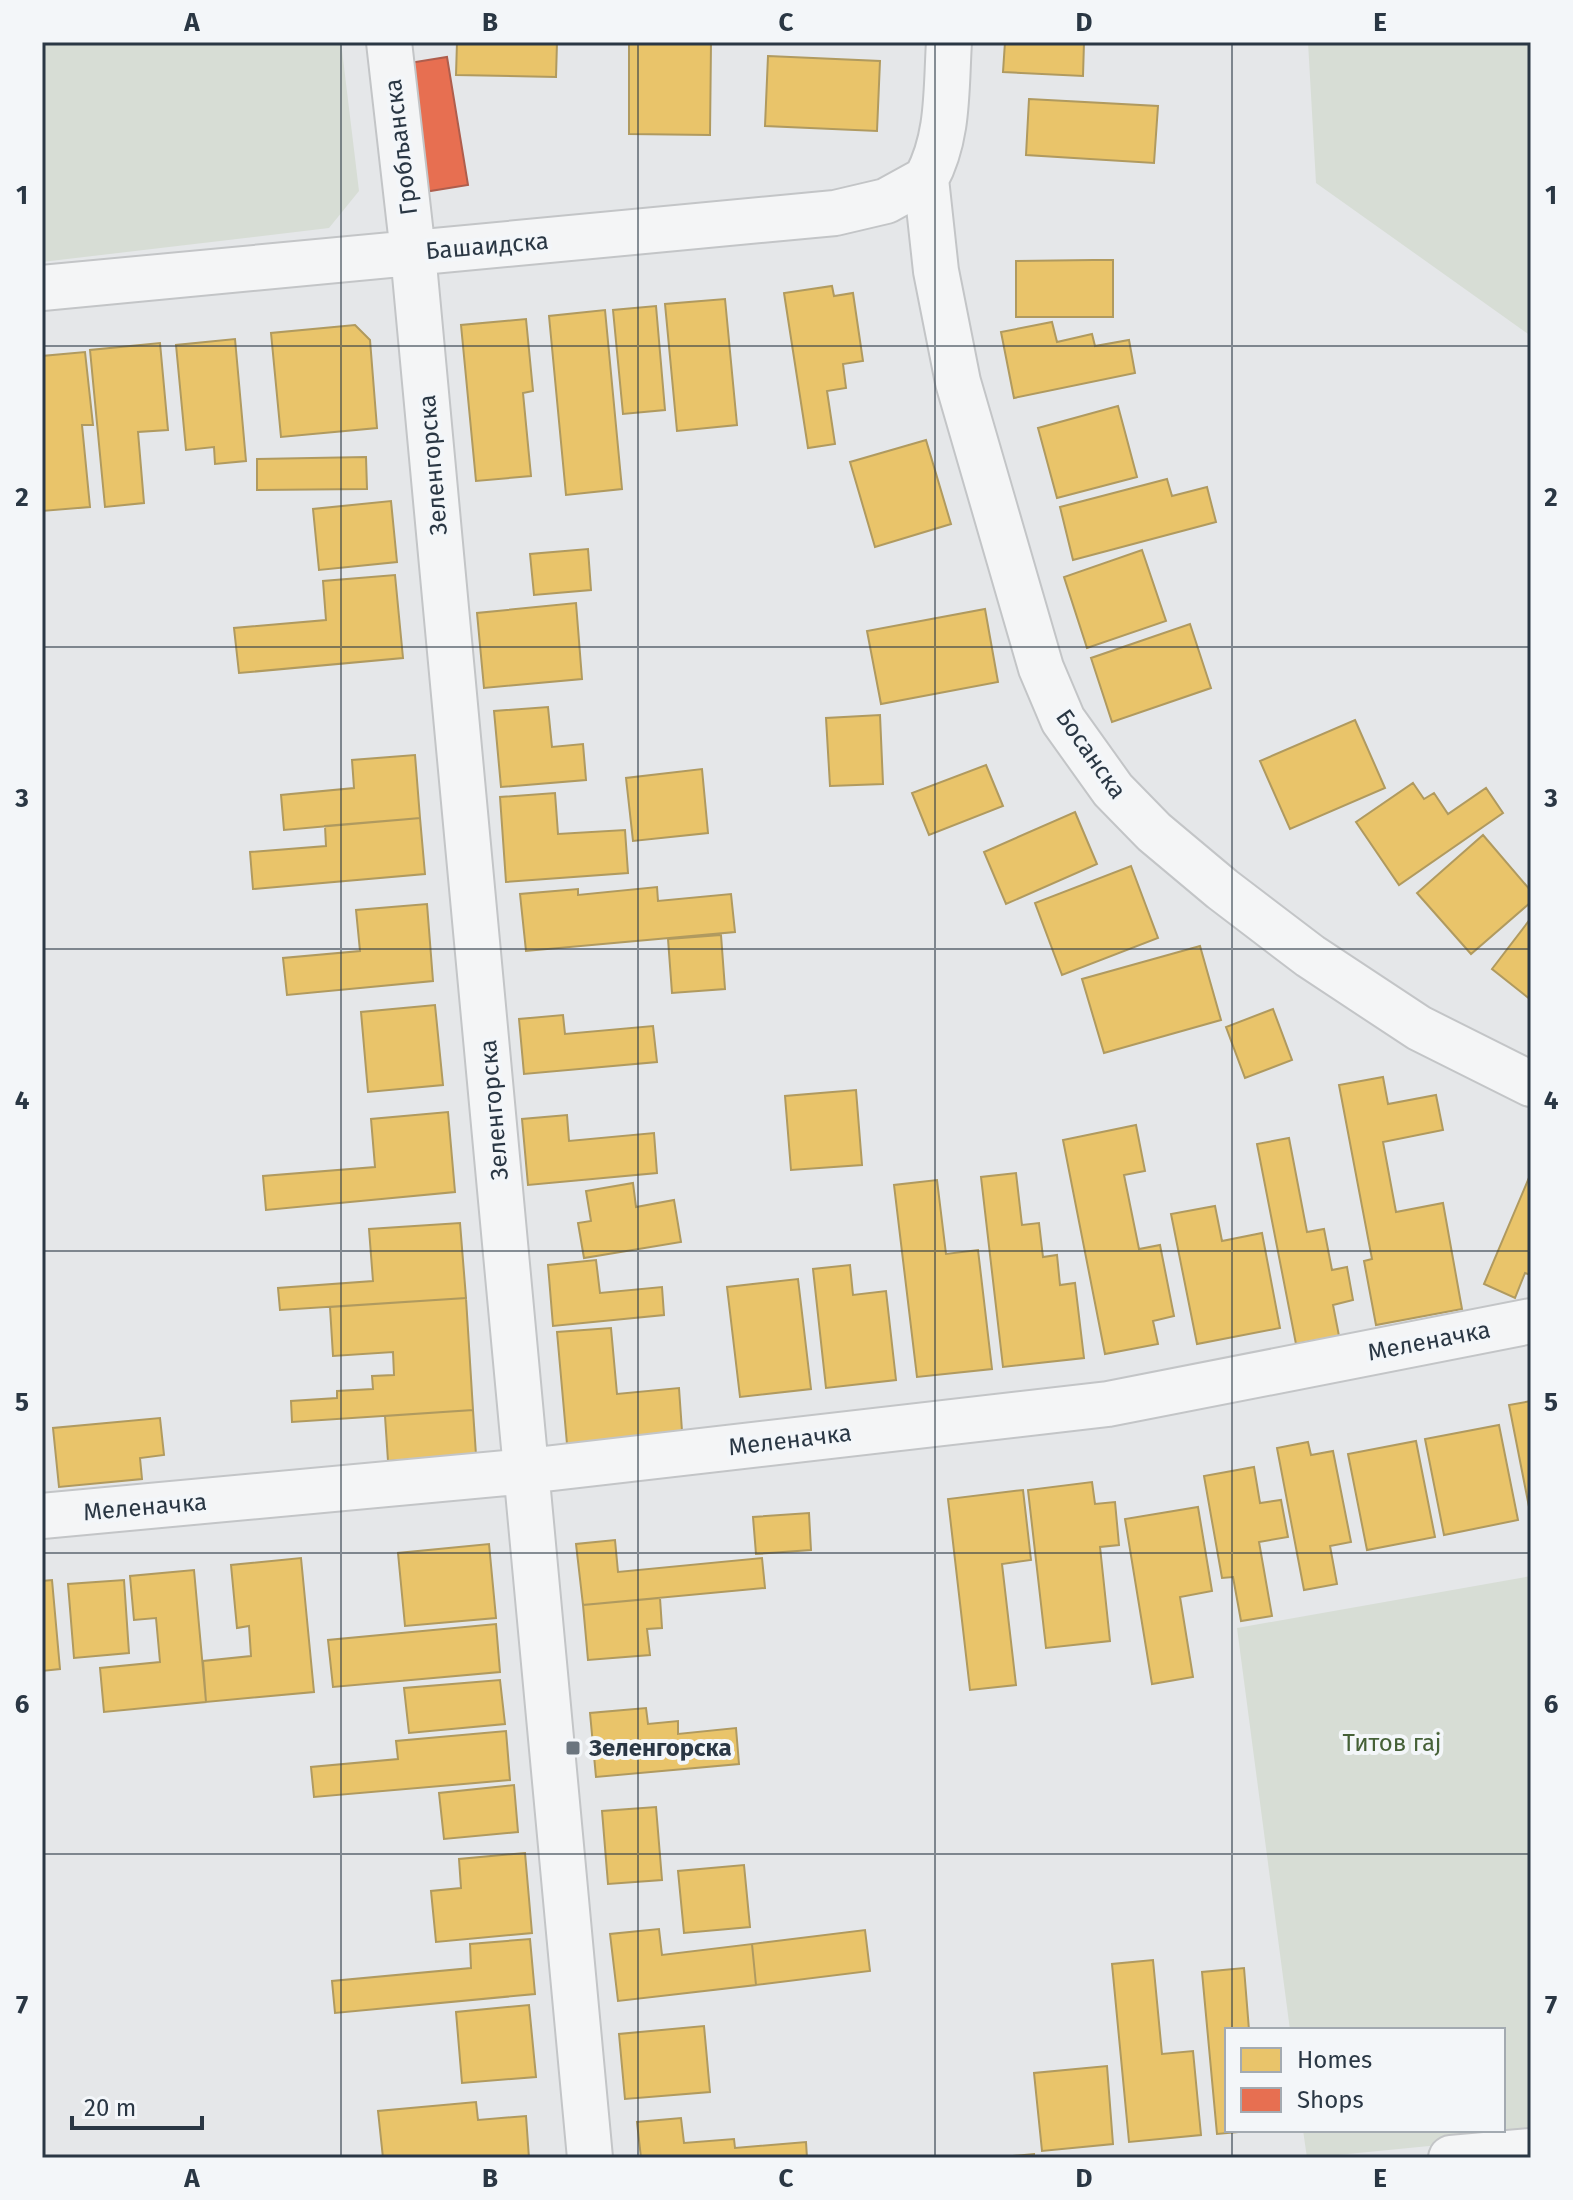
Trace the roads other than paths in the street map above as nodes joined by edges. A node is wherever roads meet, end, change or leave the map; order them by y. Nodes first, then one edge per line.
1 (389, 42) edge
2 (949, 42) edge
3 (926, 179) junction
4 (413, 253) junction
5 (42, 288) edge
6 (1531, 1084) edge
7 (1531, 1321) edge
8 (527, 1471) junction
9 (42, 1516) edge
10 (1531, 2151) edge
11 (590, 2158) edge
12 (1451, 2158) edge

1 - 4 street, Гробљанска
2 - 3 street
3 - 4 street, Башаидска
3 - 6 street, Босанска
4 - 5 street, Башаидска
4 - 8 street, Зеленгорска
7 - 8 street, Меленачка
8 - 9 street, Меленачка
8 - 11 street, Зеленгорска
10 - 12 street

